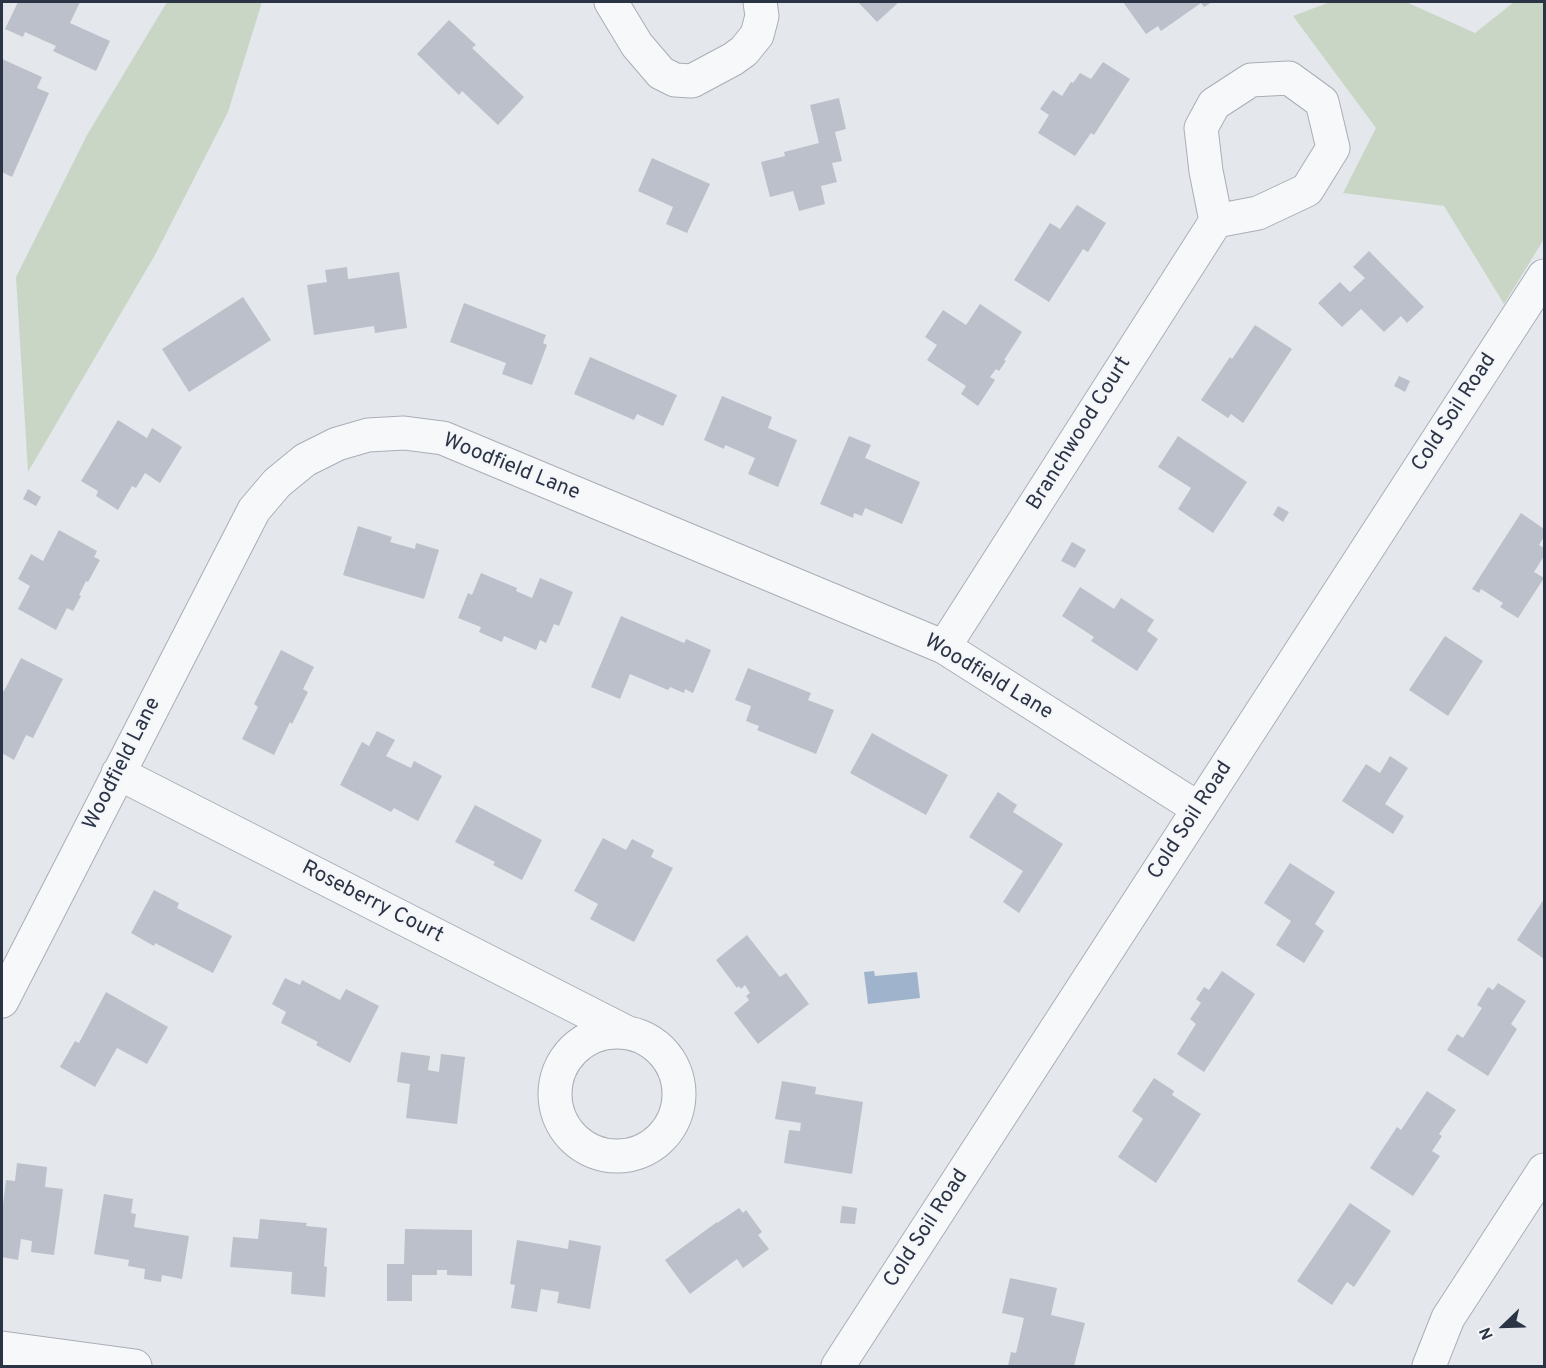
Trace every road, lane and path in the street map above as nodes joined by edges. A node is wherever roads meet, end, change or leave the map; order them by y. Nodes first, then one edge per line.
1 (611, 2) edge
2 (760, 2) edge
3 (1216, 221) junction
4 (1545, 276) edge
5 (944, 647) junction
6 (118, 773) junction
7 (1198, 809) junction
8 (2, 1001) edge
9 (626, 1032) dead end
10 (1545, 1170) edge
11 (2, 1348) edge
12 (135, 1366) edge
13 (838, 1366) edge
14 (1429, 1366) edge

1 - 2 street
3 - 3 street
3 - 5 street, Branchwood Court
4 - 7 street, Cold Soil Road
5 - 6 street, Woodfield Lane
5 - 7 street, Woodfield Lane
6 - 8 street, Woodfield Lane
6 - 9 street, Roseberry Court
7 - 13 street, Cold Soil Road
10 - 14 street
11 - 12 street

